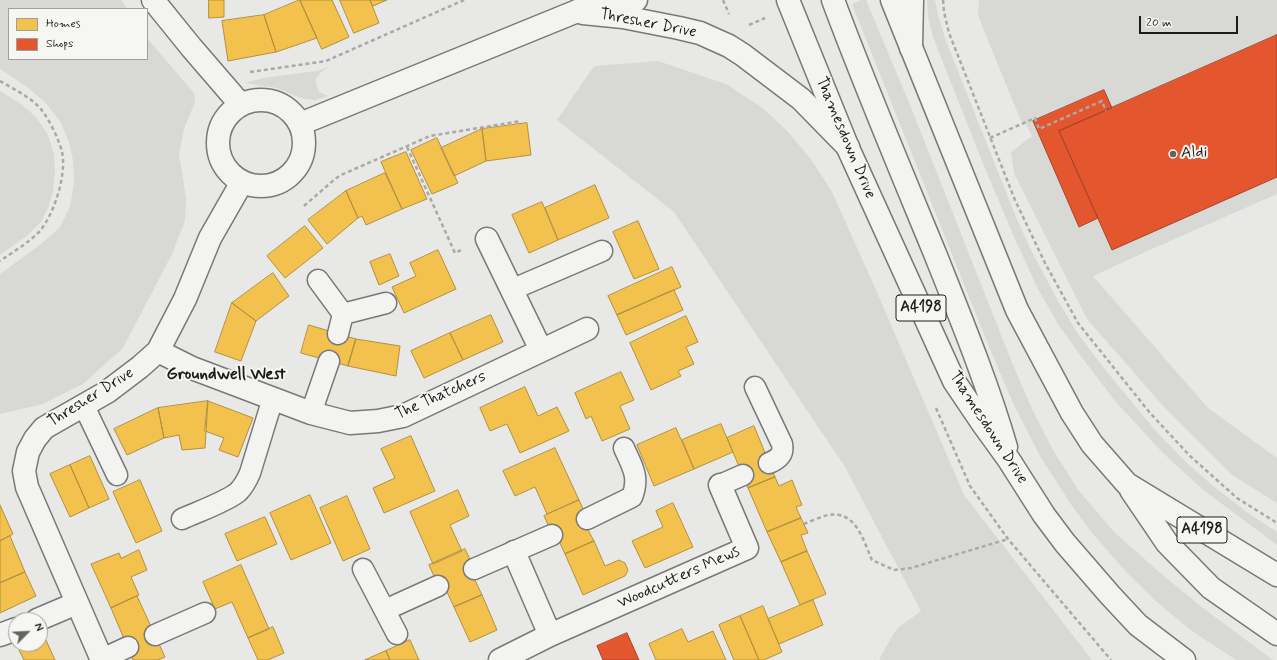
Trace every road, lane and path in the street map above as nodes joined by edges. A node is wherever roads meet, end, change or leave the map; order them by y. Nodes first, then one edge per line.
1 (153, 0) edge
2 (464, 0) edge
3 (598, 0) edge
4 (636, 0) edge
5 (788, 0) edge
6 (833, 0) edge
7 (892, 0) edge
8 (912, 0) edge
9 (943, 0) edge
10 (575, 12) junction
11 (911, 48) junction
12 (0, 81) edge
13 (224, 86) junction
14 (241, 105) junction
15 (1106, 111) dead end
16 (520, 121) dead end
17 (300, 124) junction
18 (990, 138) junction
19 (407, 147) junction
20 (848, 148) junction
21 (242, 182) junction
22 (304, 206) dead end
23 (488, 239) joint
24 (602, 251) dead end
25 (0, 261) edge
26 (318, 280) dead end
27 (512, 290) junction
28 (386, 303) dead end
29 (343, 314) junction
30 (588, 329) dead end
31 (338, 334) dead end
32 (541, 350) junction
33 (158, 351) junction
34 (329, 361) dead end
35 (755, 388) dead end
36 (273, 398) junction
37 (84, 406) junction
38 (311, 413) junction
39 (624, 448) dead end
40 (1009, 460) junction
41 (769, 463) dead end
42 (117, 475) dead end
43 (743, 475) dead end
44 (1127, 484) junction
45 (720, 485) joint
46 (182, 519) dead end
47 (588, 519) dead end
48 (1277, 523) edge
49 (804, 524) dead end
50 (552, 535) dead end
51 (1008, 539) dead end
52 (514, 552) junction
53 (474, 569) dead end
54 (363, 570) dead end
55 (1277, 575) edge
56 (438, 586) dead end
57 (77, 603) junction
58 (385, 610) junction
59 (205, 613) dead end
60 (48, 615) edge
61 (1138, 625) junction
62 (397, 634) dead end
63 (1277, 634) edge
64 (155, 635) dead end
65 (550, 635) junction
66 (128, 647) dead end
67 (102, 659) edge
68 (500, 660) edge
69 (1160, 660) edge
70 (1184, 660) edge

1 - 13 street
2 - 13 path
3 - 4 street, Thresher Drive
3 - 10 street, Thresher Drive
5 - 20 street, Thamesdown Drive / A4198
6 - 40 street
7 - 11 street, A4198
8 - 11 street
9 - 18 path
10 - 17 street, Thresher Drive
10 - 20 street, Thresher Drive
11 - 44 street, A4198
12 - 25 path
13 - 14 street
14 - 17 street
14 - 21 street
15 - 18 path
16 - 19 path
17 - 21 street
18 - 48 path
19 - 22 path
19 - 23 path
20 - 40 street, Thamesdown Drive / A4198
21 - 33 street, Thresher Drive
23 - 27 street
24 - 27 lane
26 - 29 lane
27 - 32 street
28 - 29 lane
29 - 31 lane
30 - 32 street, The Thatchers
32 - 38 street, The Thatchers
33 - 36 street, The Thatchers
33 - 37 street, Thresher Drive
34 - 38 lane
35 - 41 lane
36 - 38 street, The Thatchers
36 - 46 lane
37 - 42 lane
37 - 57 street, Thresher Drive
39 - 47 lane
40 - 61 street, Thamesdown Drive / A4198
43 - 45 lane
44 - 55 street, A4198
44 - 63 street
45 - 65 street, Woodcutters Mews
49 - 51 path
50 - 52 lane
52 - 53 lane
52 - 65 street
54 - 58 lane
56 - 58 lane
57 - 60 street
57 - 67 street, Thresher Drive
58 - 62 lane
59 - 64 lane
61 - 69 street
61 - 70 street, Thamesdown Drive / A4198
65 - 68 street, Woodcutters Mews
66 - 67 lane

